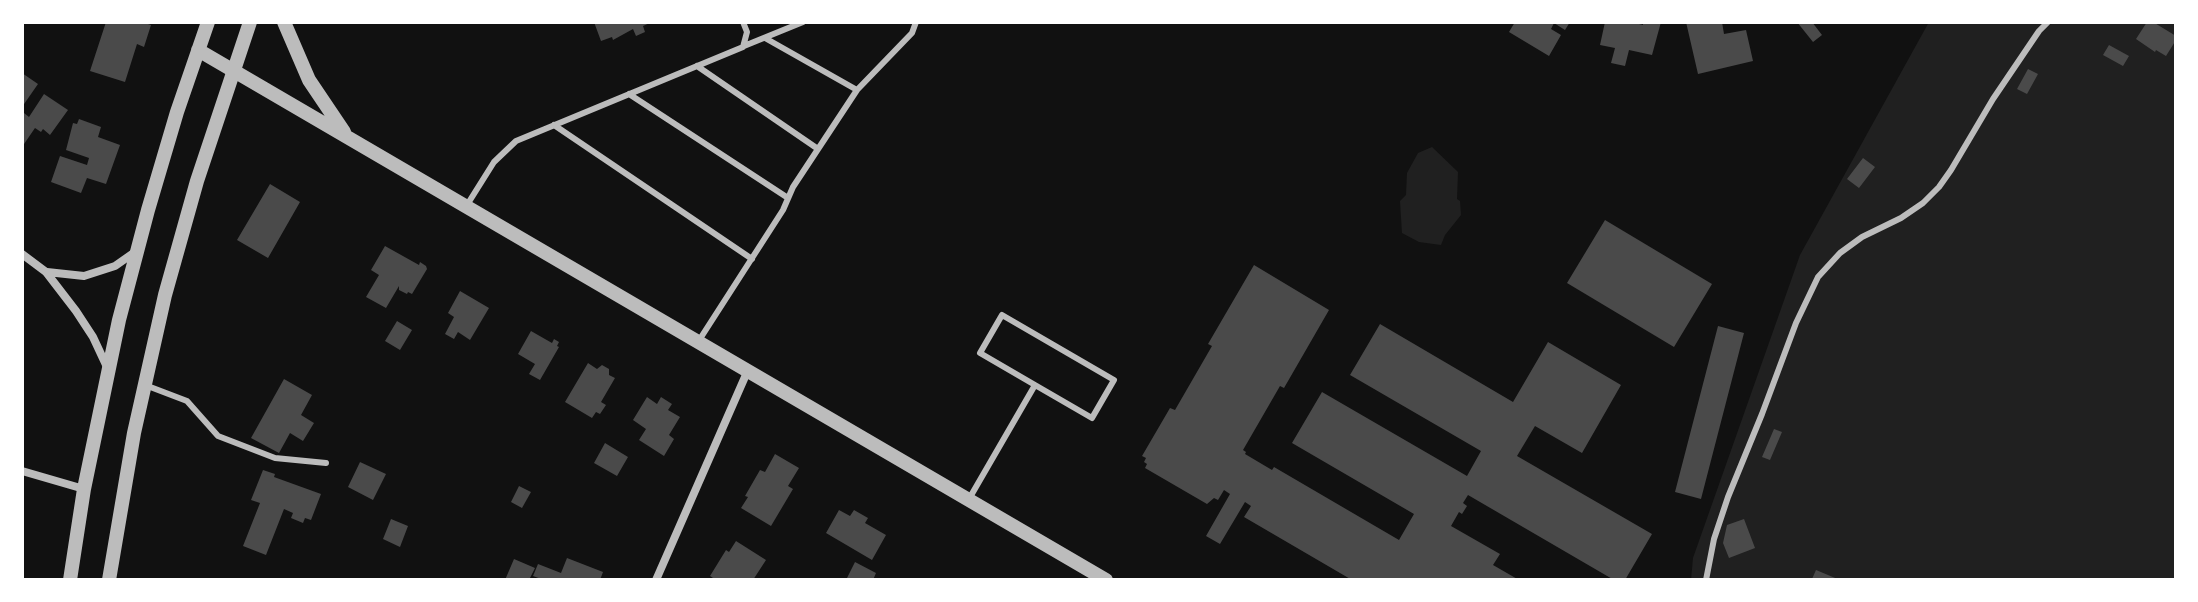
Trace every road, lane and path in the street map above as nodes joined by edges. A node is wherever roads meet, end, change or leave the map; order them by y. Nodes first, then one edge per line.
1 (208, 22) edge
2 (250, 22) edge
3 (284, 22) edge
4 (743, 22) edge
5 (803, 22) edge
6 (916, 22) edge
7 (2048, 22) edge
8 (765, 38) junction
9 (743, 47) junction
10 (198, 50) junction
11 (697, 66) junction
12 (233, 70) junction
13 (857, 90) junction
14 (629, 94) junction
15 (554, 125) junction
16 (346, 136) junction
17 (818, 149) junction
18 (788, 198) junction
19 (467, 205) junction
20 (137, 251) junction
21 (22, 254) edge
22 (752, 259) junction
23 (46, 272) junction
24 (698, 342) junction
25 (108, 369) junction
26 (748, 370) junction
27 (145, 385) junction
28 (1035, 385) junction
29 (326, 463) dead end
30 (22, 471) edge
31 (84, 489) junction
32 (969, 499) junction
33 (70, 580) edge
34 (109, 580) edge
35 (656, 580) edge
36 (1106, 580) edge
37 (1706, 580) edge

1 - 10 street
2 - 12 street
3 - 16 street
4 - 9 lane
5 - 8 lane
6 - 13 lane
7 - 37 lane
8 - 9 lane
8 - 13 lane
9 - 11 lane
10 - 12 street
10 - 20 street
11 - 14 lane
11 - 17 lane
12 - 16 street
12 - 27 street
13 - 17 lane
14 - 15 lane
14 - 18 lane
15 - 19 lane
15 - 22 lane
16 - 19 street
17 - 18 lane
18 - 22 lane
19 - 24 street
20 - 23 street
20 - 25 street
21 - 23 street
22 - 24 lane
23 - 25 street
24 - 26 street
25 - 31 street
26 - 32 street
26 - 35 street
27 - 29 lane
27 - 34 street
28 - 28 lane
28 - 32 lane
30 - 31 street
31 - 33 street
32 - 36 street

